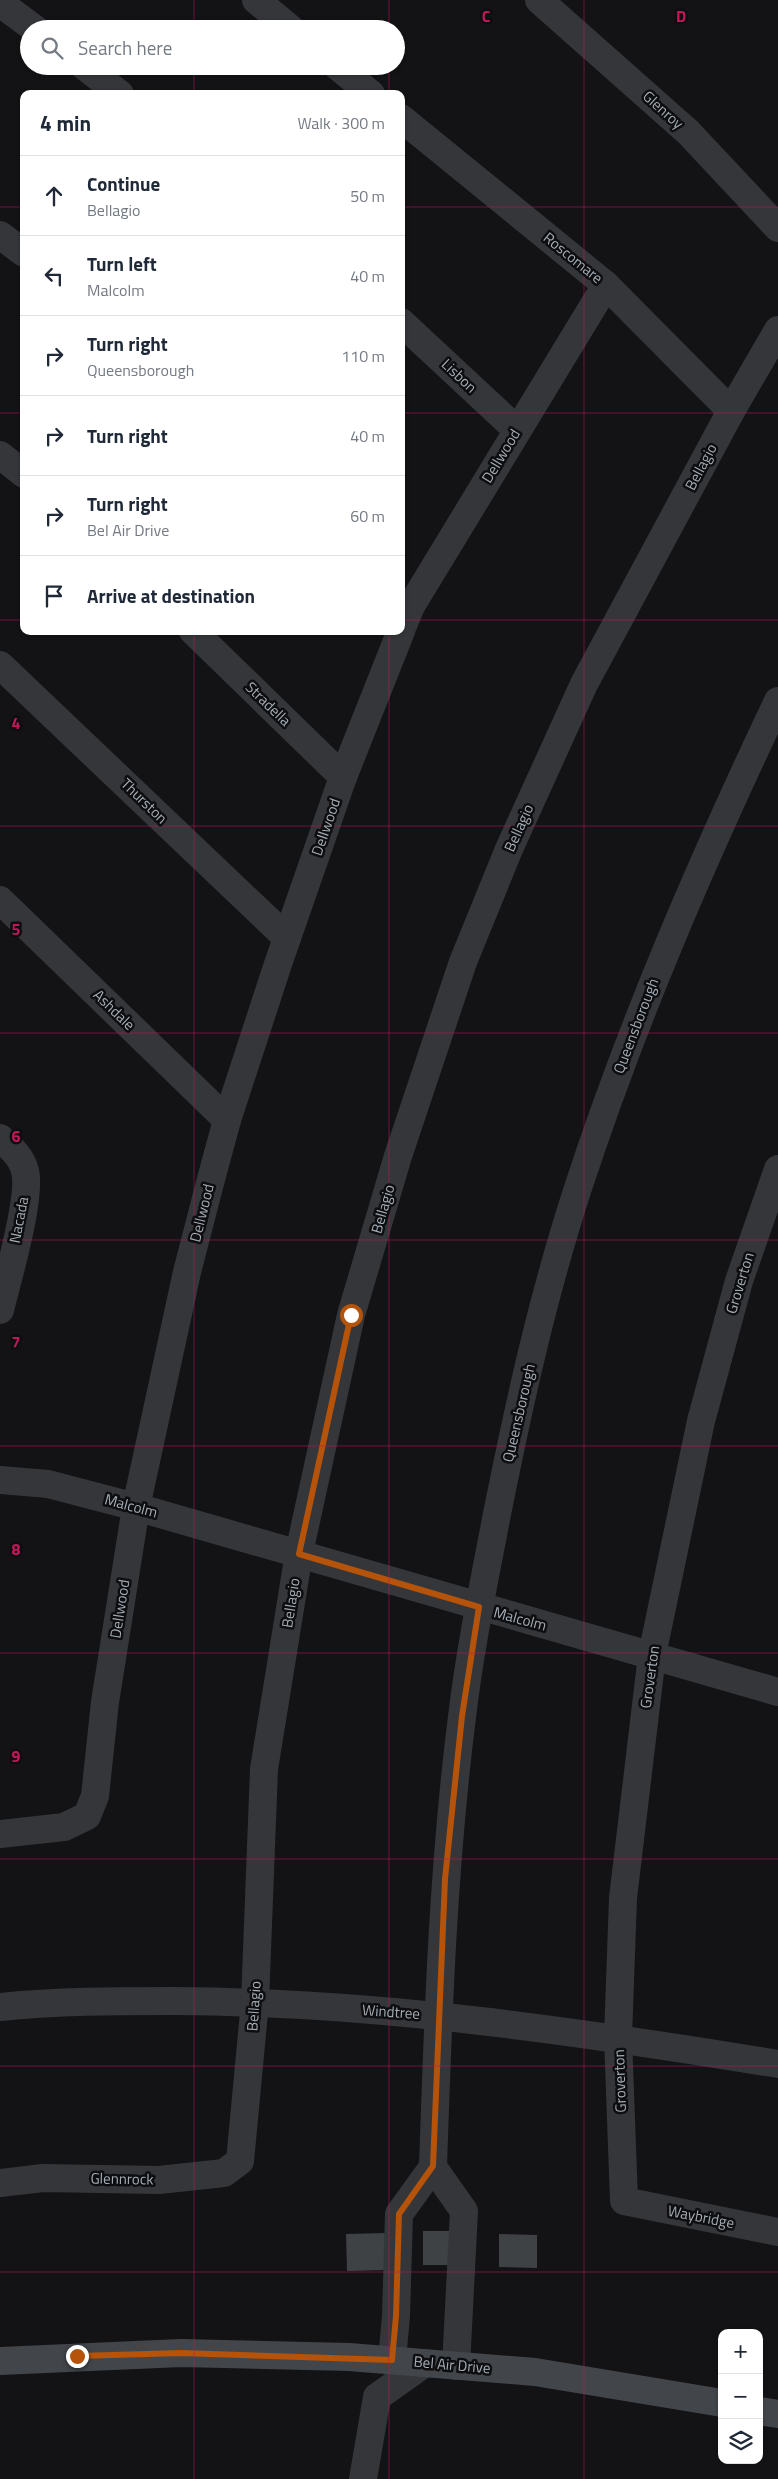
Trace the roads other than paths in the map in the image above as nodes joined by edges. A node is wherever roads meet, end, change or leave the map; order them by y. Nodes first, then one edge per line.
1 (256, 0) edge
2 (539, 0) edge
3 (0, 3) edge
4 (23, 20) edge
5 (280, 20) edge
6 (96, 75) edge
7 (348, 75) edge
8 (115, 90) edge
9 (366, 90) edge
10 (405, 121) edge
11 (778, 228) edge
12 (0, 235) edge
13 (20, 250) edge
14 (606, 285) junction
15 (405, 326) edge
16 (778, 330) edge
17 (731, 411) junction
18 (517, 430) junction
19 (0, 455) edge
20 (20, 471) edge
21 (405, 614) edge
22 (197, 635) edge
23 (397, 635) edge
24 (0, 665) edge
25 (778, 701) edge
26 (343, 777) junction
27 (0, 900) edge
28 (287, 938) junction
29 (227, 1120) junction
30 (0, 1138) edge
31 (778, 1168) edge
32 (0, 1310) edge
33 (0, 1480) edge
34 (136, 1506) junction
35 (299, 1554) junction
36 (479, 1607) junction
37 (652, 1655) junction
38 (778, 1692) edge
39 (0, 1834) edge
40 (255, 2002) junction
41 (0, 2007) edge
42 (438, 2015) junction
43 (618, 2038) junction
44 (778, 2064) edge
45 (240, 2161) joint
46 (433, 2166) junction
47 (0, 2182) edge
48 (624, 2201) joint
49 (778, 2232) edge
50 (392, 2360) junction
51 (0, 2361) edge
52 (425, 2363) junction
53 (456, 2366) junction
54 (718, 2402) edge
55 (763, 2411) edge
56 (778, 2414) edge
57 (364, 2479) edge

1 - 5 street
2 - 11 street, Glenroy
3 - 4 street
6 - 8 street
7 - 9 street
10 - 14 street, Roscomare
12 - 13 street
14 - 17 street, Roscomare
14 - 18 street, Dellwood
15 - 18 street, Lisbon
16 - 17 street, Bellagio
17 - 35 street, Bellagio
18 - 21 street, Dellwood
19 - 20 street
22 - 26 street, Stradella
23 - 26 street, Dellwood
24 - 28 street, Thurston
25 - 36 street, Queensborough
26 - 28 street, Dellwood
27 - 29 street, Ashdale
28 - 29 street, Dellwood
29 - 34 street, Dellwood
30 - 32 street, Nacada
31 - 37 street, Groverton
33 - 34 street, Malcolm
34 - 35 street, Malcolm
34 - 39 street, Dellwood
35 - 36 street, Malcolm
35 - 40 street, Bellagio
36 - 37 street, Malcolm
36 - 42 street, Queensborough
37 - 38 street, Malcolm
37 - 43 street, Groverton
40 - 41 street, Windtree
40 - 42 street, Windtree
40 - 45 street, Bellagio
42 - 43 street, Windtree
42 - 46 street, Queensborough
43 - 44 street, Windtree
43 - 48 street, Groverton
45 - 47 street, Glennrock
46 - 50 street
46 - 53 street
48 - 49 street, Waybridge
50 - 51 street, Bel Air Drive
50 - 52 street, Bel Air Drive
52 - 53 street, Bel Air Drive
52 - 57 street
53 - 54 street, Bel Air Drive
55 - 56 street

